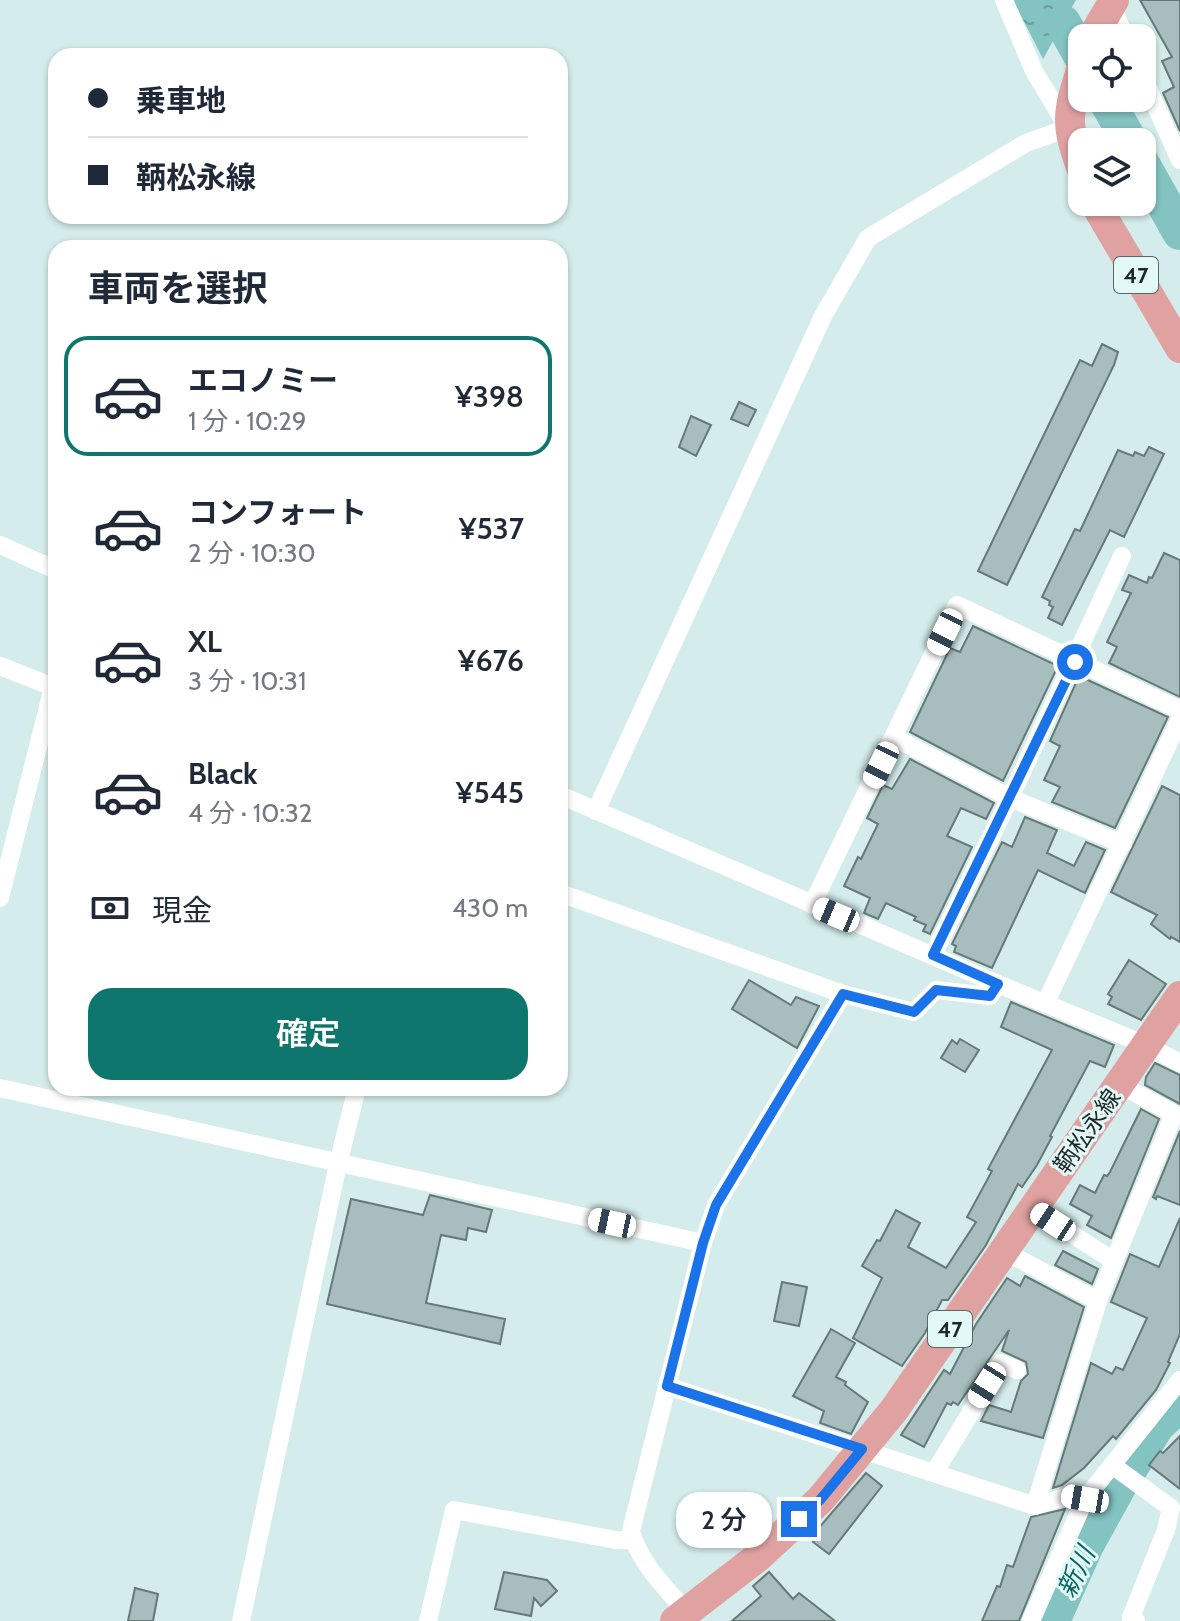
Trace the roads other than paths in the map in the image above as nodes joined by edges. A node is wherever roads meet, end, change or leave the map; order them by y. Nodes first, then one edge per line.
1 (1004, 0) edge
2 (1110, 5) edge
3 (1100, 24) edge
4 (1119, 24) edge
5 (1156, 106) edge
6 (1071, 112) edge
7 (1069, 120) junction
8 (1071, 128) edge
9 (1180, 160) edge
10 (1102, 216) edge
11 (1180, 348) edge
12 (0, 545) edge
13 (1122, 556) dead end
14 (48, 566) edge
15 (1075, 662) junction
16 (0, 666) edge
17 (48, 686) edge
18 (1180, 710) edge
19 (48, 711) edge
20 (1180, 719) edge
21 (895, 738) junction
22 (1010, 798) junction
23 (568, 799) edge
24 (596, 811) junction
25 (1123, 844) junction
26 (568, 896) edge
27 (0, 898) edge
28 (812, 905) junction
29 (933, 955) junction
30 (998, 984) junction
31 (843, 994) junction
32 (1180, 996) edge
33 (1046, 1002) junction
34 (1146, 1045) junction
35 (1180, 1063) edge
36 (1119, 1084) junction
37 (0, 1088) edge
38 (355, 1096) edge
39 (338, 1164) junction
40 (1033, 1209) junction
41 (703, 1243) junction
42 (1004, 1251) junction
43 (1114, 1261) junction
44 (1098, 1301) junction
45 (1017, 1370) dead end
46 (1180, 1380) edge
47 (667, 1386) junction
48 (862, 1449) junction
49 (1112, 1465) junction
50 (934, 1473) junction
51 (1085, 1499) junction
52 (1035, 1506) junction
53 (633, 1540) junction
54 (681, 1616) edge
55 (241, 1621) edge
56 (428, 1621) edge
57 (1031, 1621) edge
58 (1136, 1621) edge

1 - 7 street
2 - 3 main road
2 - 4 street
5 - 9 street
6 - 7 main road
7 - 8 main road
7 - 24 street
10 - 11 main road, 47
12 - 14 street
13 - 15 street
15 - 18 street
15 - 21 street
15 - 22 street
16 - 17 street
19 - 27 street
20 - 25 street
21 - 22 street
21 - 28 street
22 - 25 street
22 - 29 street
23 - 24 street
24 - 28 street
25 - 33 street
26 - 31 street
28 - 29 street
29 - 30 street
30 - 31 street
30 - 33 street
31 - 41 street
32 - 34 main road, 鞆松永線 / 47
33 - 34 street
34 - 35 street
34 - 36 main road, 鞆松永線 / 47
36 - 40 main road, 鞆松永線 / 47
36 - 43 street
37 - 39 street
38 - 39 street
39 - 41 street
39 - 55 street
40 - 42 main road, 鞆松永線 / 47
40 - 43 street
41 - 47 street
42 - 44 street
42 - 48 main road, 鞆松永線 / 47
43 - 44 street
44 - 52 street
45 - 50 street
46 - 49 street
47 - 48 street
47 - 53 street
48 - 50 street
48 - 54 main road, 鞆松永線 / 47
49 - 51 street
49 - 58 street
50 - 52 street
51 - 52 street
51 - 57 street
53 - 54 street
53 - 56 street

